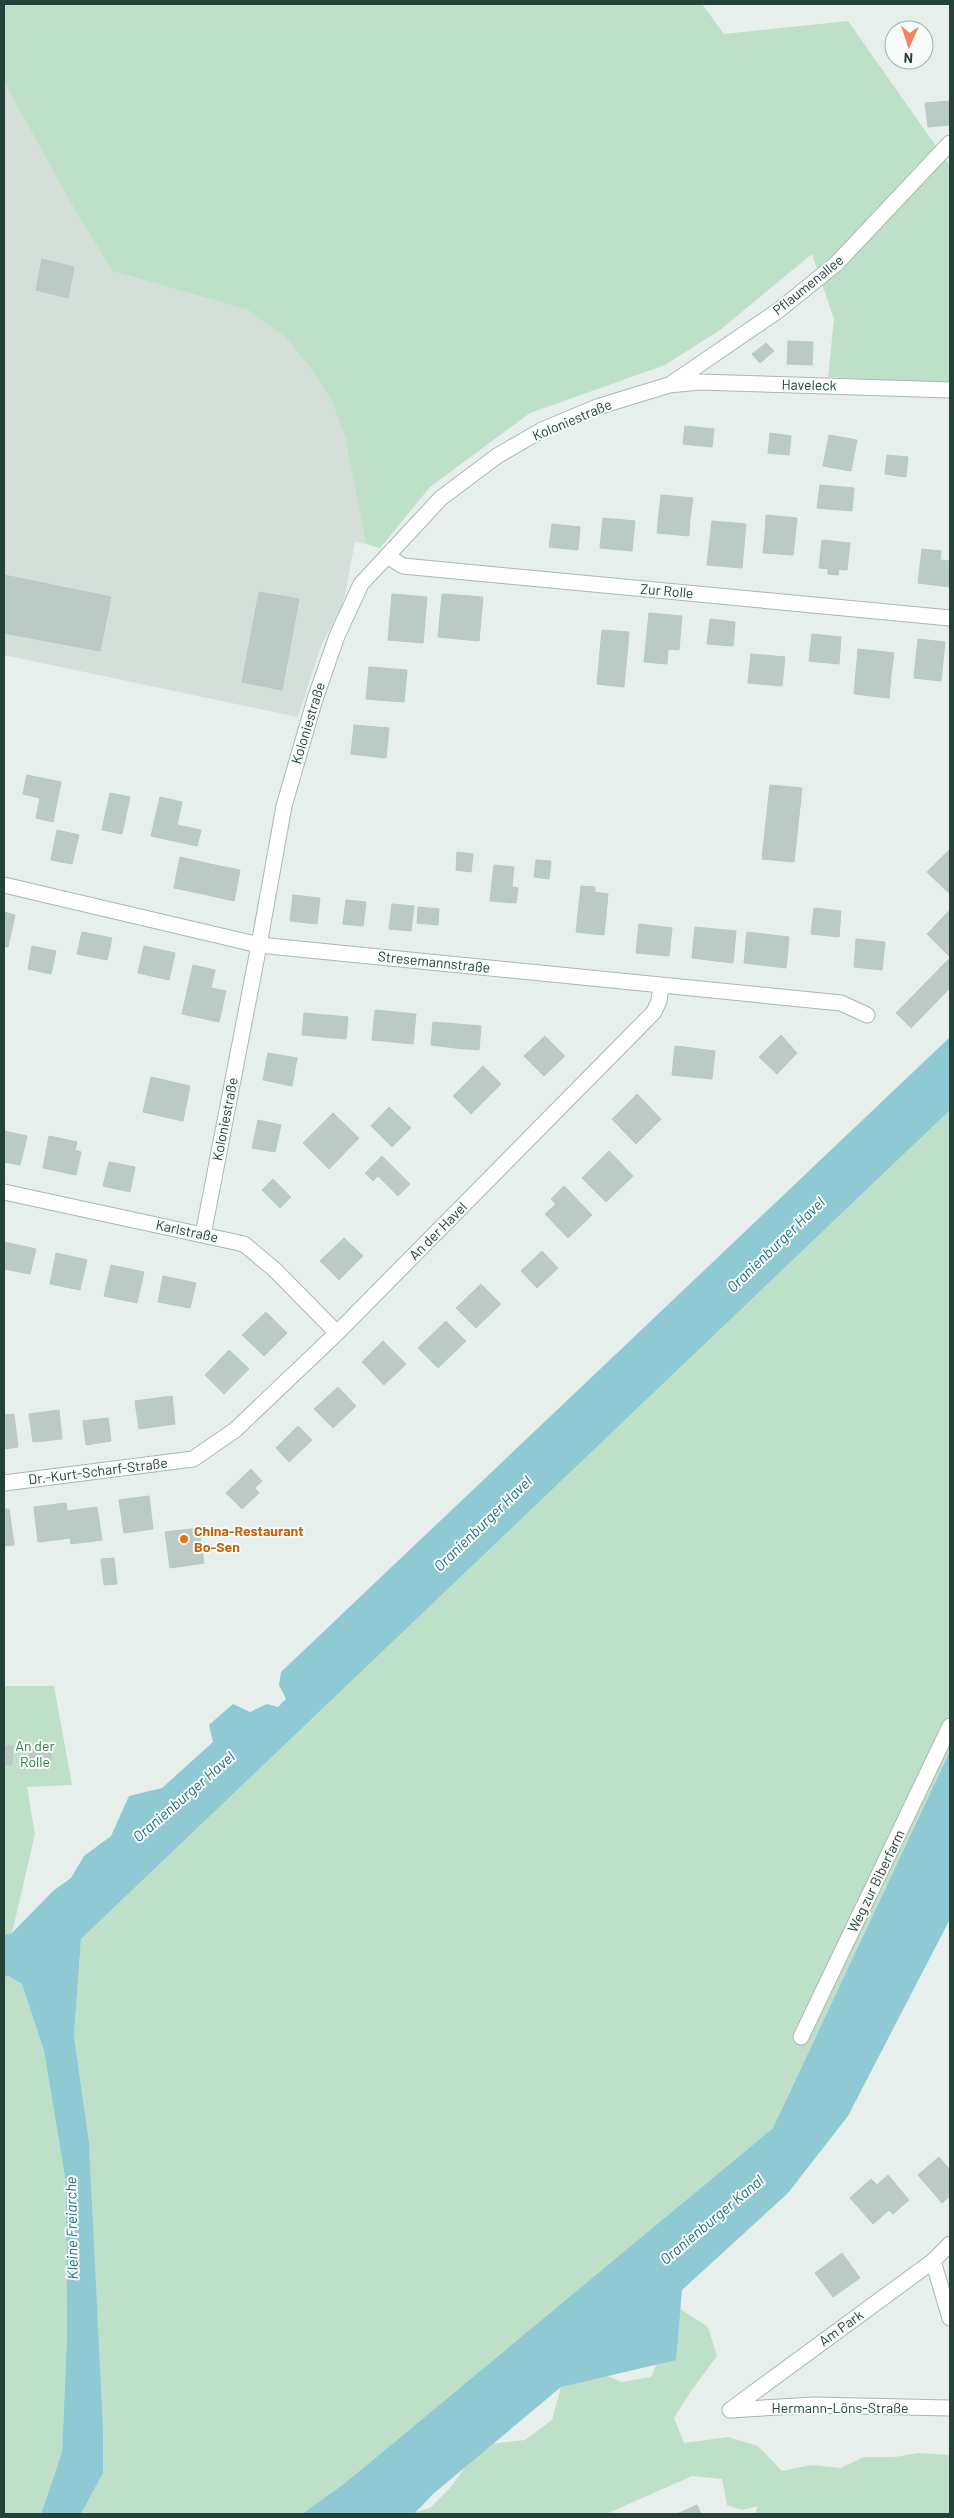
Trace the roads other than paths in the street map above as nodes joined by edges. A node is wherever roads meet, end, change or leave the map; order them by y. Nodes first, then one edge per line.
1 (950, 143) edge
2 (668, 385) junction
3 (950, 390) edge
4 (386, 556) junction
5 (950, 618) edge
6 (4, 885) edge
7 (259, 945) junction
8 (661, 984) junction
9 (867, 1016) dead end
10 (4, 1192) edge
11 (203, 1235) junction
12 (337, 1333) junction
13 (192, 1460) joint
14 (4, 1483) edge
15 (950, 1726) edge
16 (801, 2036) dead end
17 (950, 2244) edge
18 (933, 2261) junction
19 (950, 2318) edge
20 (950, 2408) edge
21 (730, 2410) joint

1 - 2 street, Pflaumenallee
2 - 3 street, Haveleck
2 - 4 street, Koloniestraße
4 - 5 street, Zur Rolle
4 - 7 street, Koloniestraße
6 - 7 street, Stresemannstraße
7 - 8 street, Stresemannstraße
7 - 11 street, Koloniestraße
8 - 9 street, Stresemannstraße
8 - 12 street, An der Havel
10 - 11 street, Karlstraße
11 - 12 street, Karlstraße
12 - 13 street, An der Havel
13 - 14 street, Dr.-Kurt-Scharf-Straße
15 - 16 street, Weg zur Biberfarm
17 - 18 street, Am Park
18 - 19 street
18 - 21 street, Am Park
20 - 21 street, Hermann-Löns-Straße

